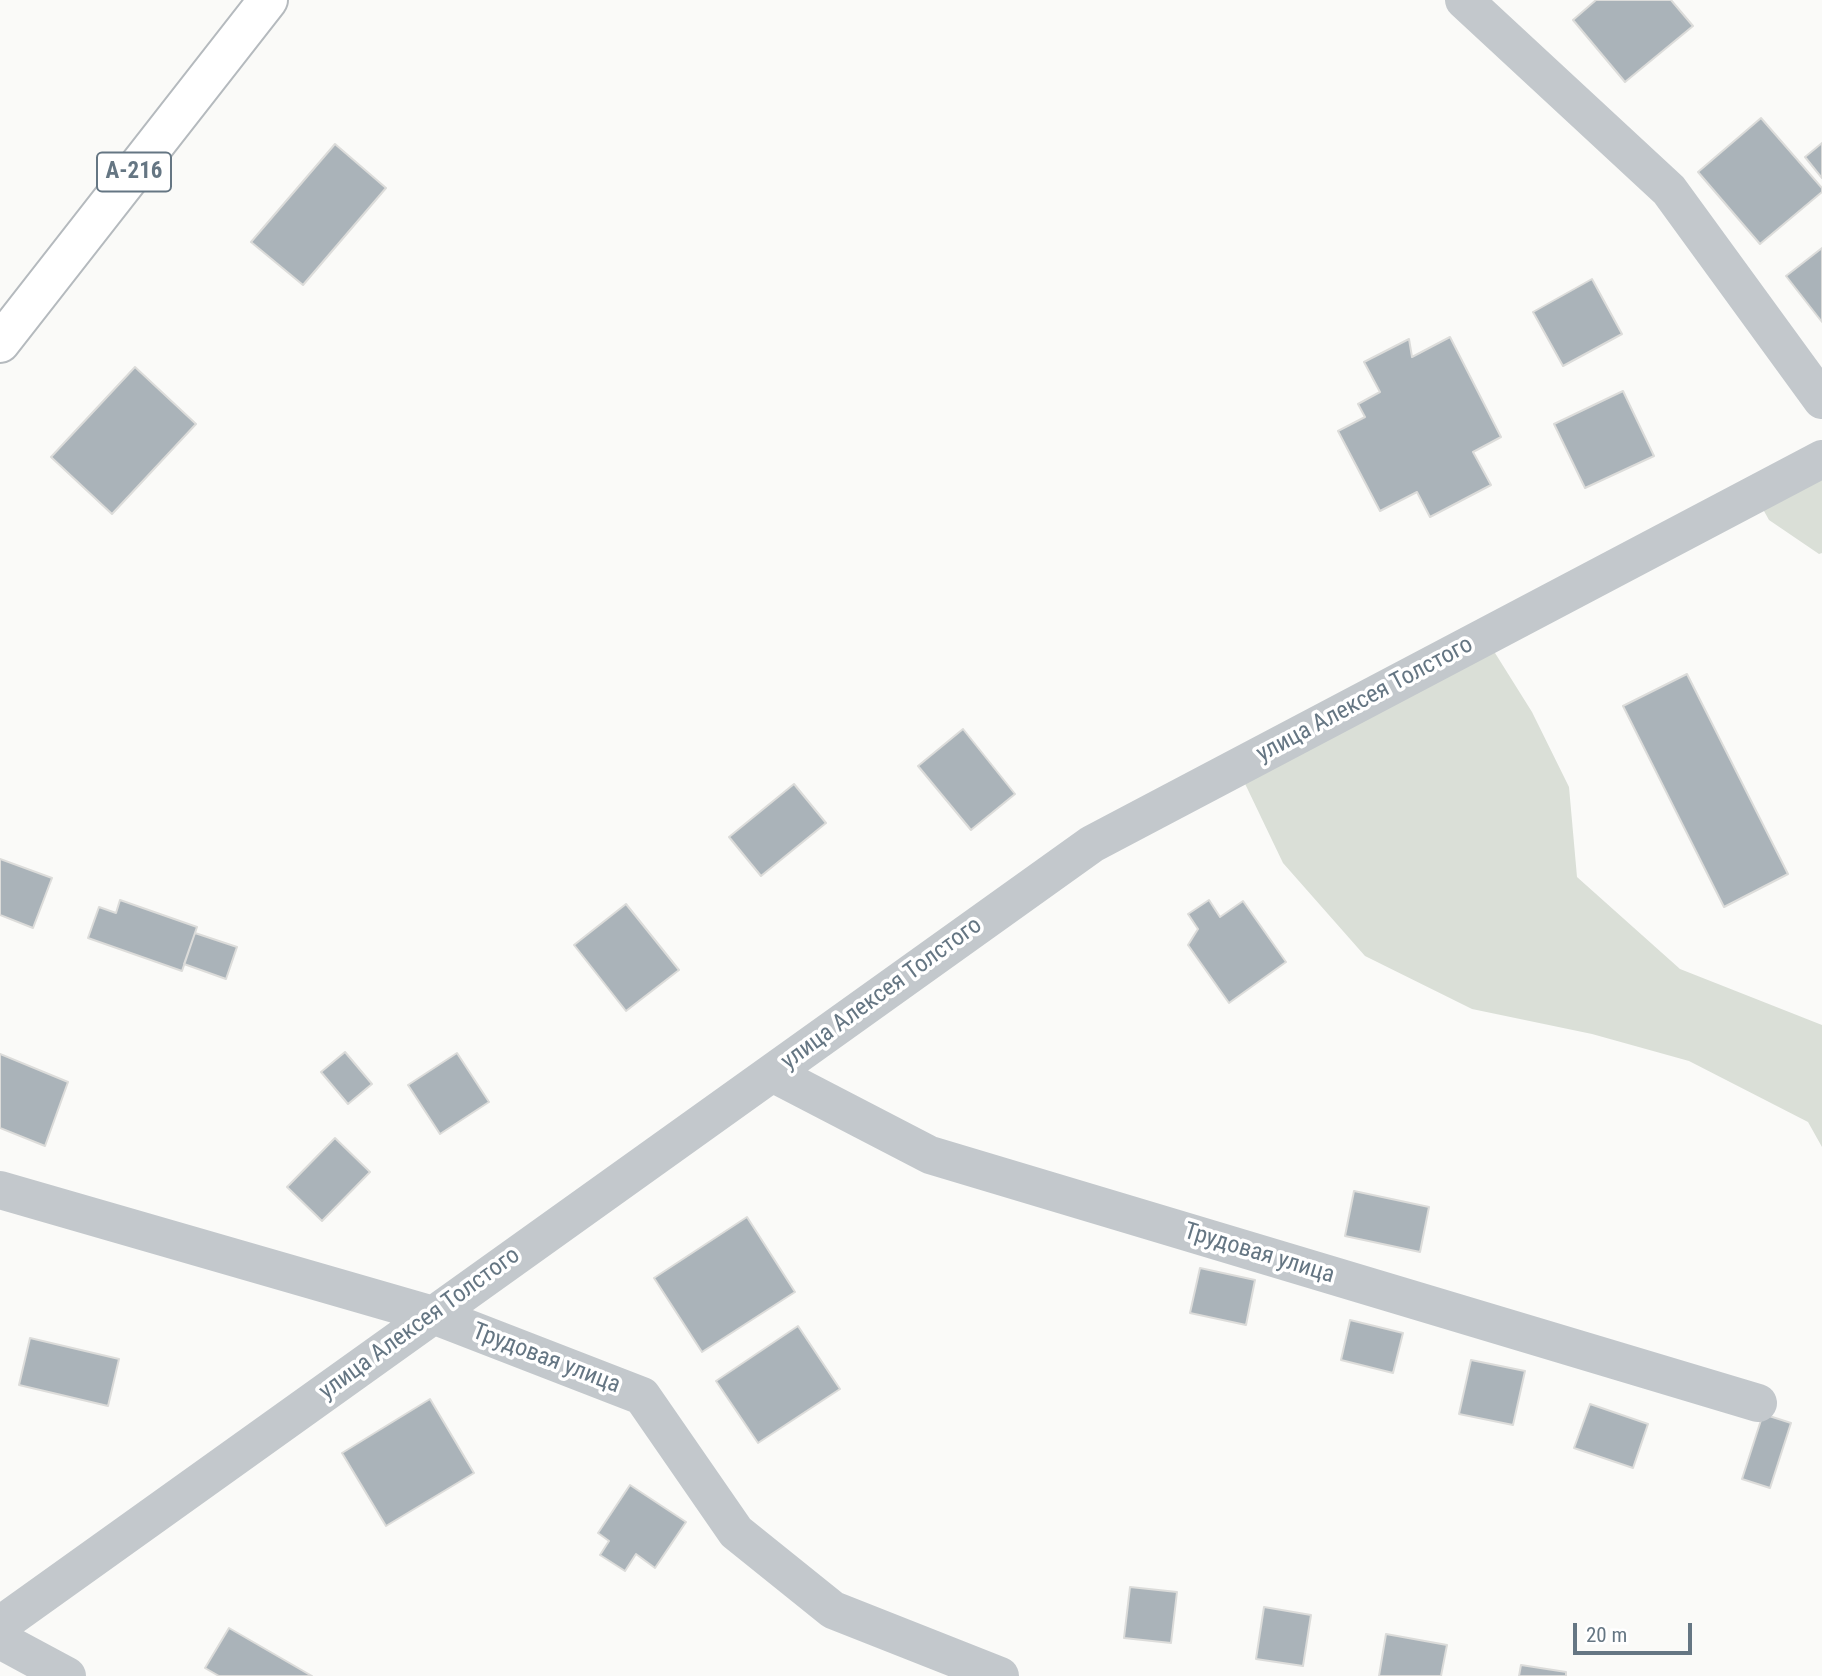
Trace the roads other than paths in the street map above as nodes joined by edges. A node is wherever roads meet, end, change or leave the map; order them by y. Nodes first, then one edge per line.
1 (268, 0) edge
2 (1464, 0) edge
3 (0, 343) edge
4 (1822, 400) edge
5 (1822, 459) edge
6 (772, 1073) junction
7 (0, 1190) edge
8 (433, 1315) junction
9 (1758, 1404) dead end
10 (0, 1625) edge
11 (0, 1640) edge
12 (67, 1676) edge
13 (1000, 1676) edge

1 - 3 main road, А-216
2 - 4 street
5 - 6 street, улица Алексея Толстого
6 - 8 street, улица Алексея Толстого
6 - 9 street, Трудовая улица
7 - 8 street, Трудовая улица
8 - 10 street, улица Алексея Толстого
8 - 13 street, Трудовая улица
11 - 12 street

